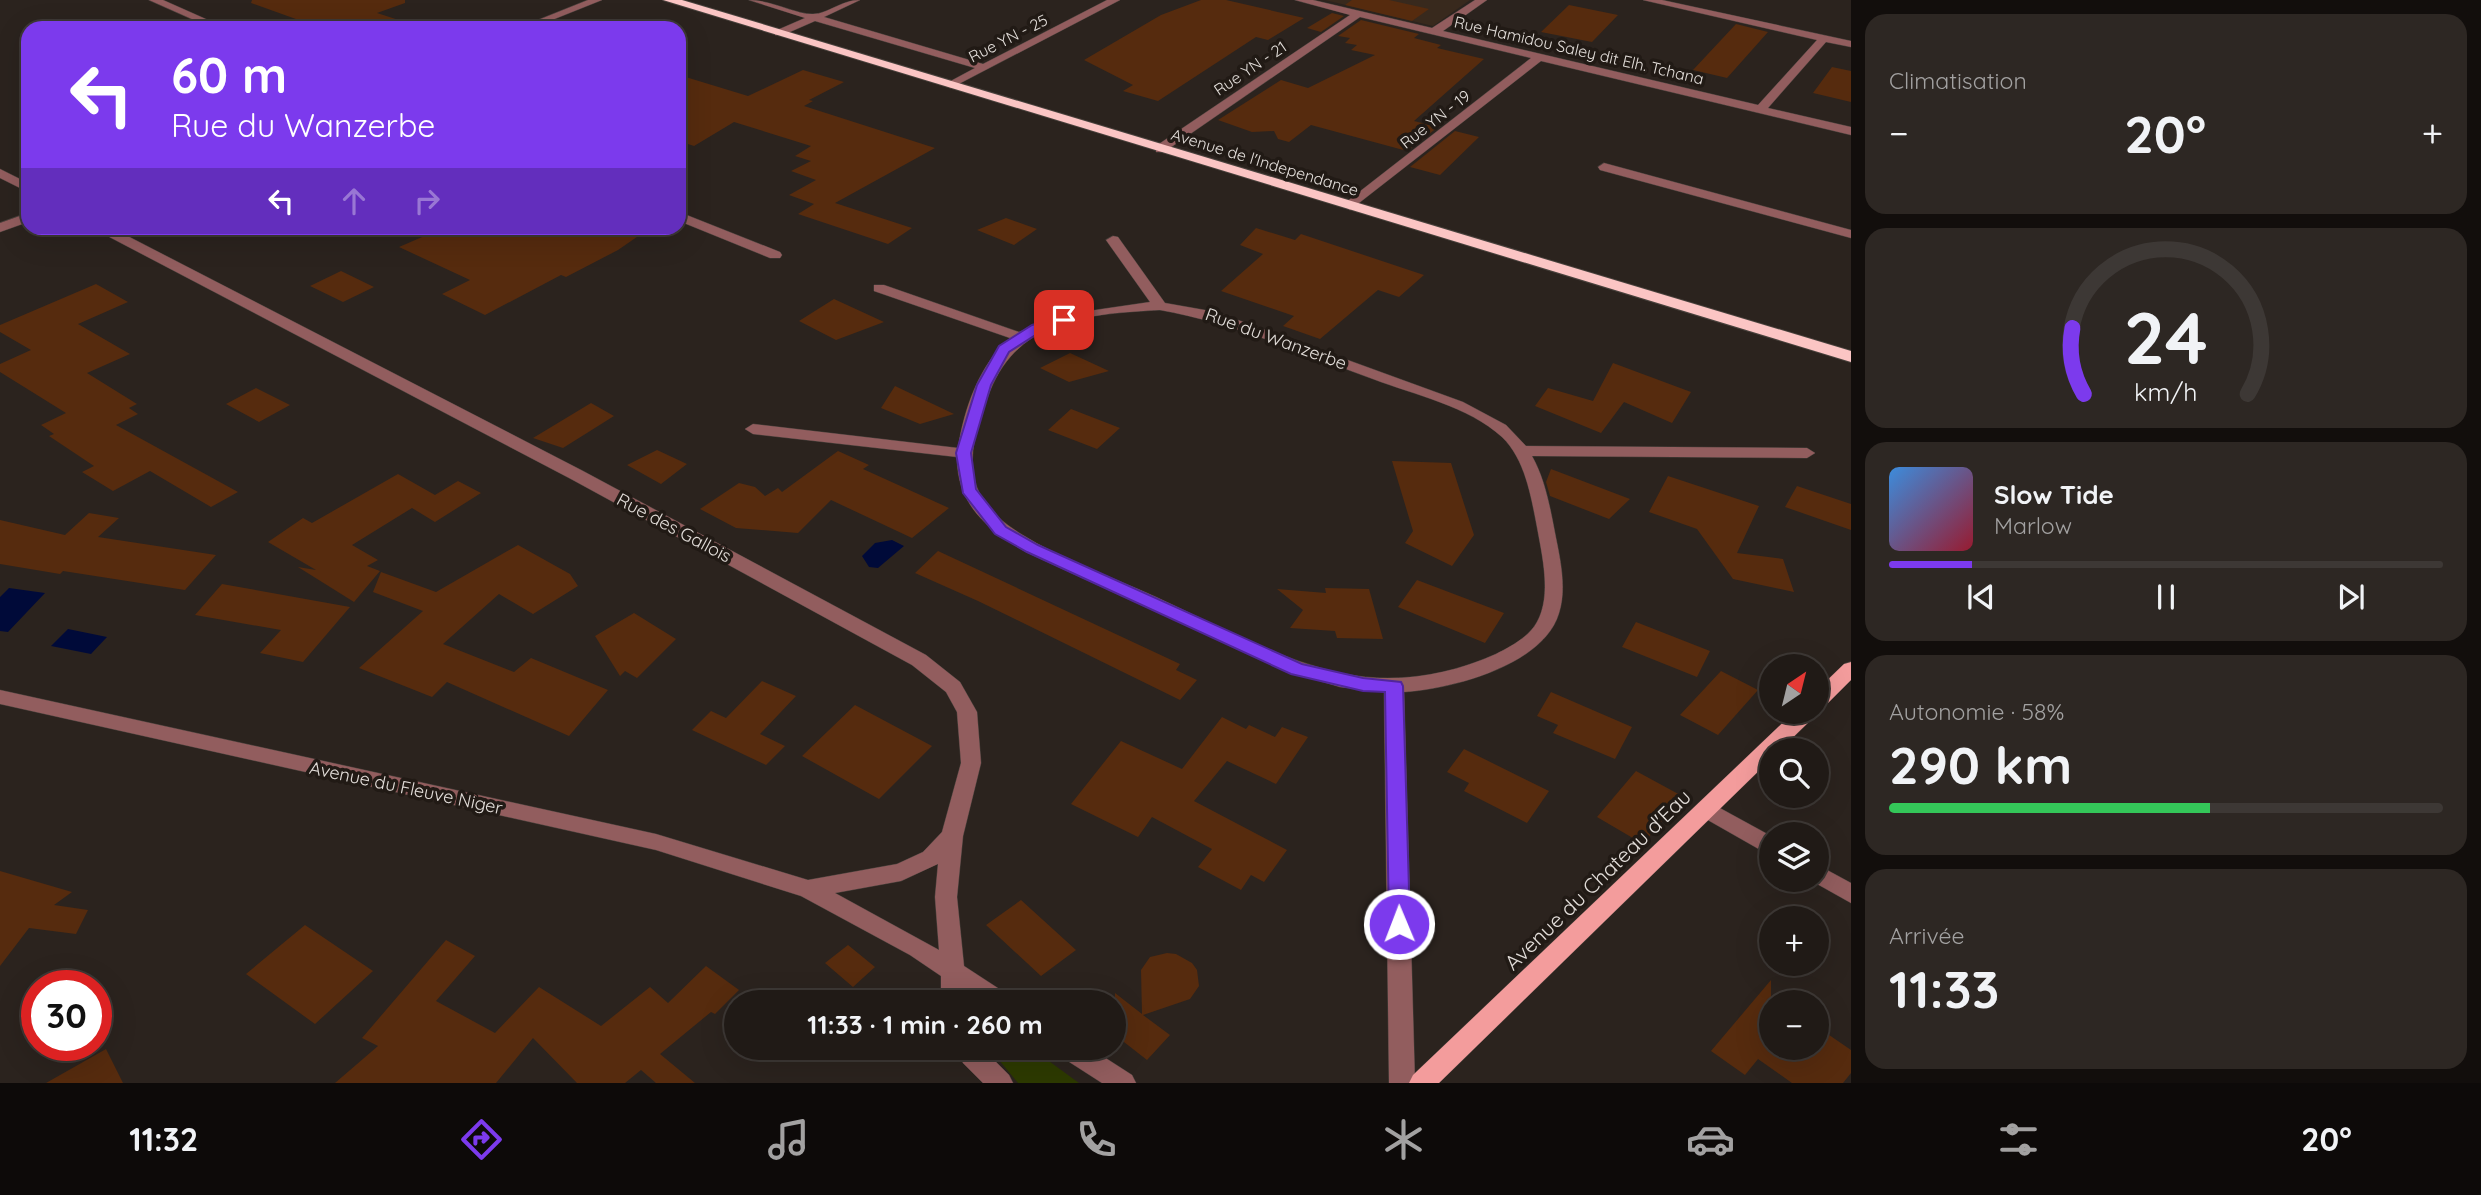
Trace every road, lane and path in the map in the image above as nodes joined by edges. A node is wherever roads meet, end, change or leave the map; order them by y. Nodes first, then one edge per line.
1 (154, 0) edge
2 (597, 0) edge
3 (669, 0) edge
4 (754, 0) edge
5 (855, 0) edge
6 (1115, 0) edge
7 (1300, 0) edge
8 (1482, 0) edge
9 (1648, 0) edge
10 (1358, 14) junction
11 (814, 18) junction
12 (204, 21) edge
13 (542, 21) edge
14 (1434, 32) junction
15 (779, 33) junction
16 (1824, 38) junction
17 (1851, 44) edge
18 (1539, 57) junction
19 (985, 68) junction
20 (951, 85) junction
21 (1760, 110) junction
22 (1851, 131) edge
23 (1160, 149) junction
24 (1604, 167) dead end
25 (0, 173) edge
26 (21, 184) edge
27 (1350, 206) junction
28 (686, 219) edge
29 (21, 220) edge
30 (0, 228) edge
31 (1851, 234) edge
32 (116, 235) edge
33 (1113, 240) dead end
34 (775, 255) dead end
35 (879, 288) dead end
36 (1160, 306) junction
37 (1020, 337) junction
38 (1851, 357) edge
39 (754, 429) dead end
40 (1522, 452) junction
41 (963, 453) junction
42 (1807, 453) dead end
43 (1851, 669) edge
44 (1394, 686) junction
45 (1829, 690) edge
46 (0, 697) edge
47 (1795, 724) edge
48 (1707, 809) junction
49 (952, 836) junction
50 (1759, 840) edge
51 (1829, 881) edge
52 (808, 889) junction
53 (1851, 894) edge
54 (953, 971) junction
55 (953, 990) edge
56 (982, 990) edge
57 (977, 1060) edge
58 (1088, 1060) edge
59 (1000, 1083) edge
60 (1123, 1083) edge
61 (1402, 1083) edge
62 (1422, 1083) edge

1 - 12 street
2 - 13 street
3 - 15 highway, Avenue de l'Independance
4 - 11 street
5 - 11 street
6 - 19 street, Rue YN - 25
7 - 10 street, Rue Hamidou Saley dit Elh. Tchana
8 - 14 street
9 - 16 street
10 - 14 street, Rue Hamidou Saley dit Elh. Tchana
10 - 23 street, Rue YN - 21
11 - 15 street
11 - 19 street
14 - 18 street, Rue Hamidou Saley dit Elh. Tchana
15 - 20 highway, Avenue de l'Independance
16 - 17 street
16 - 21 street
18 - 21 street, Rue Hamidou Saley dit Elh. Tchana
18 - 27 street, Rue YN - 19
19 - 20 street, Rue YN - 25
20 - 23 highway, Avenue de l'Independance
21 - 22 street, Rue Hamidou Saley dit Elh. Tchana
23 - 27 highway, Avenue de l'Independance
24 - 31 street
25 - 26 street
27 - 38 highway, Avenue de l'Independance
28 - 34 street
29 - 30 street
32 - 49 street, Rue des Gallois
33 - 36 street
35 - 37 street
36 - 37 street, Rue du Wanzerbe
36 - 40 street, Rue du Wanzerbe
37 - 41 street, Rue du Wanzerbe
39 - 41 street
40 - 42 street
40 - 44 street, Rue du Wanzerbe
41 - 44 street, Rue du Wanzerbe
43 - 45 main road
44 - 61 street
46 - 52 street, Avenue du Fleuve Niger
47 - 48 main road, Avenue du Chateau d'Eau
48 - 50 street
48 - 62 main road, Avenue du Chateau d'Eau
49 - 52 street, Avenue du Fleuve Niger
49 - 54 street, Rue des Gallois
51 - 53 street
52 - 54 street, Avenue du Fleuve Niger
54 - 55 street, Rue des Gallois
54 - 56 street, Avenue du Fleuve Niger
57 - 59 street
58 - 60 street

